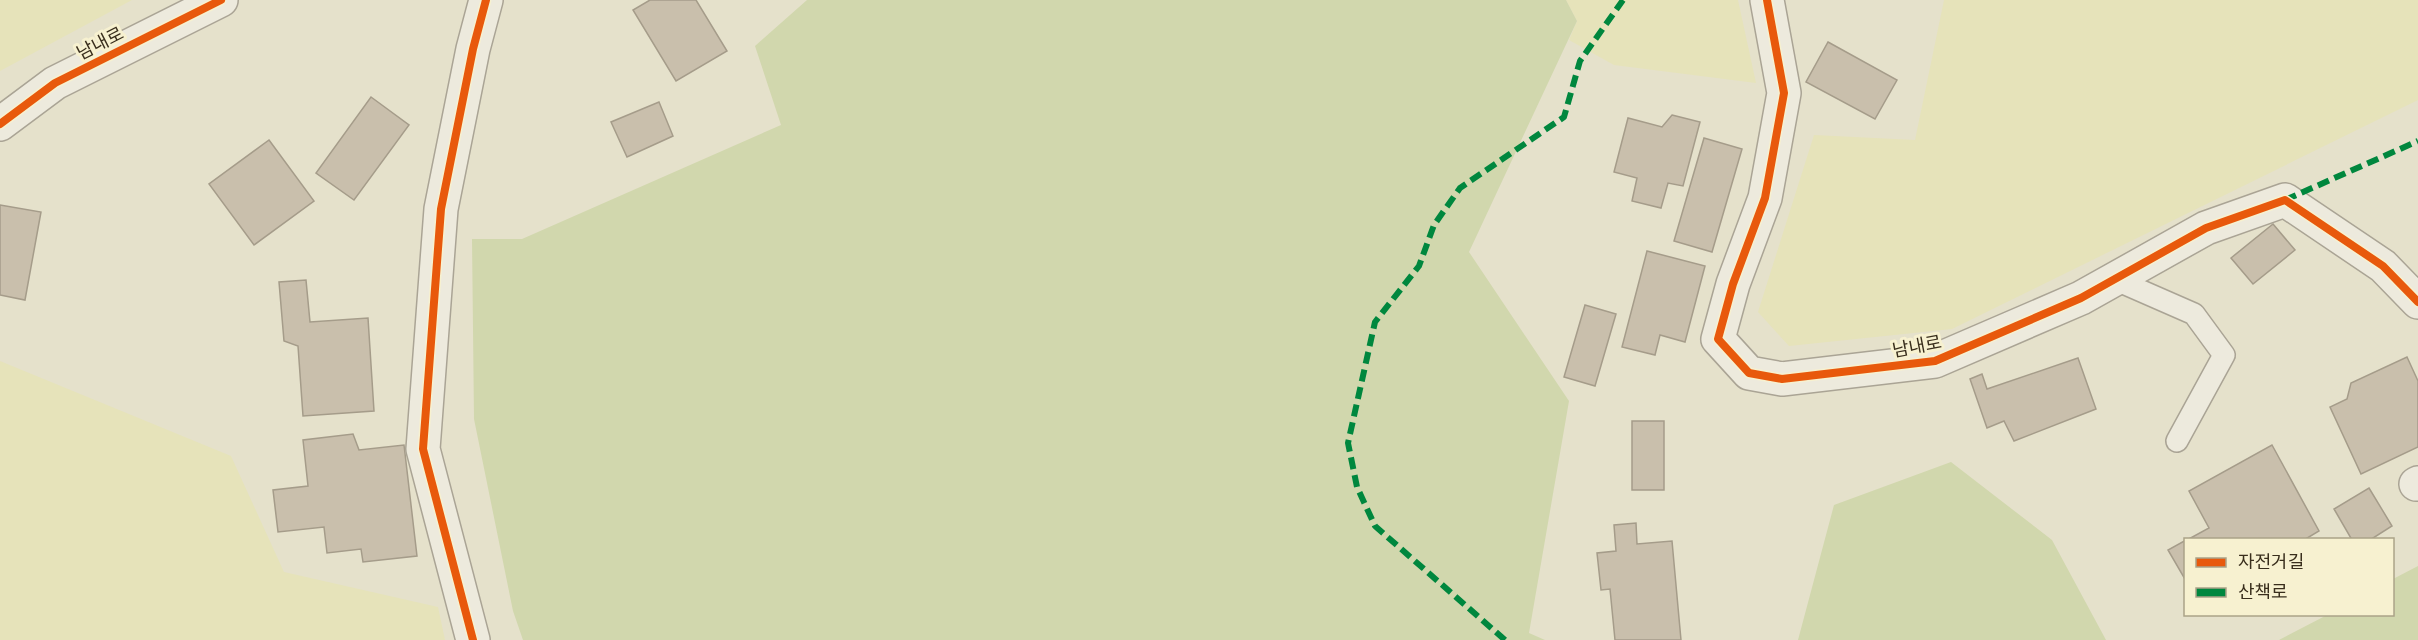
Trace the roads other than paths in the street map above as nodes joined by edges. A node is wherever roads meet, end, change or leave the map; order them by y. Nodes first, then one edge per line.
1 (221, 0) edge
2 (486, 0) edge
3 (1767, 0) edge
4 (0, 124) edge
5 (2115, 279) junction
6 (2418, 302) edge
7 (2177, 441) dead end
8 (473, 640) edge

1 - 4 street, 남내로
2 - 8 street
3 - 5 street, 남내로
5 - 6 street, 남내로
5 - 7 lane

